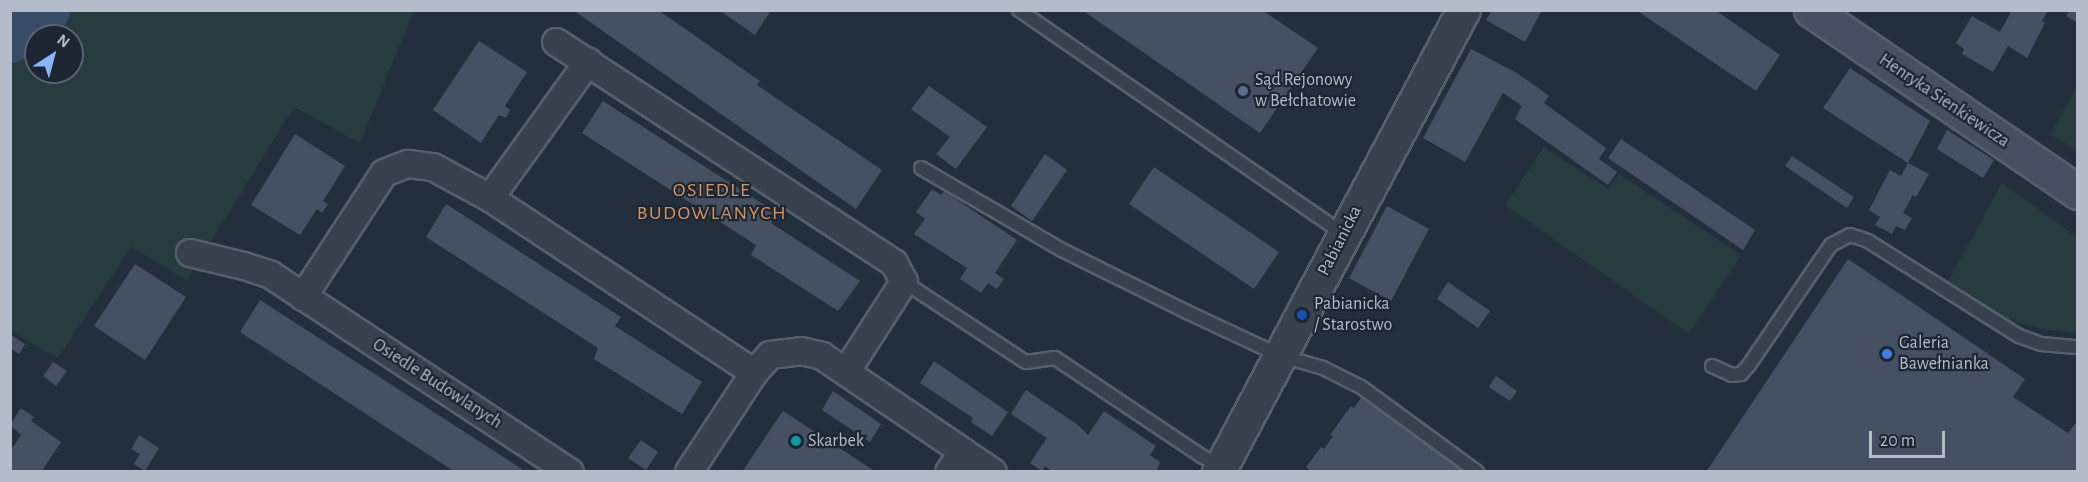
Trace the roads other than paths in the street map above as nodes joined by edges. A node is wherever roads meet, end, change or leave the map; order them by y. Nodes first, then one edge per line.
1 (1019, 10) edge
2 (1464, 10) edge
3 (1811, 10) edge
4 (556, 42) dead end
5 (588, 62) junction
6 (921, 168) dead end
7 (2076, 192) edge
8 (490, 198) junction
9 (1344, 234) junction
10 (190, 253) dead end
11 (904, 282) junction
12 (303, 297) junction
13 (2078, 346) edge
14 (1281, 356) junction
15 (1712, 366) dead end
16 (846, 372) junction
17 (754, 373) junction
18 (956, 462) edge
19 (1223, 470) edge
20 (570, 471) edge
21 (689, 471) edge
22 (993, 471) edge
23 (1477, 471) edge

1 - 9 lane
2 - 9 street, Pabianicka
3 - 7 main road, Henryka Sienkiewicza
4 - 5 street
5 - 8 street
5 - 11 street
6 - 14 lane
8 - 12 street
8 - 17 street
9 - 14 street, Pabianicka
10 - 12 street, Osiedle Budowlanych
11 - 16 street
11 - 19 lane
12 - 20 street, Osiedle Budowlanych
13 - 15 lane
14 - 19 street, Pabianicka
14 - 23 lane
16 - 17 street
16 - 18 street
17 - 21 street
18 - 22 street

